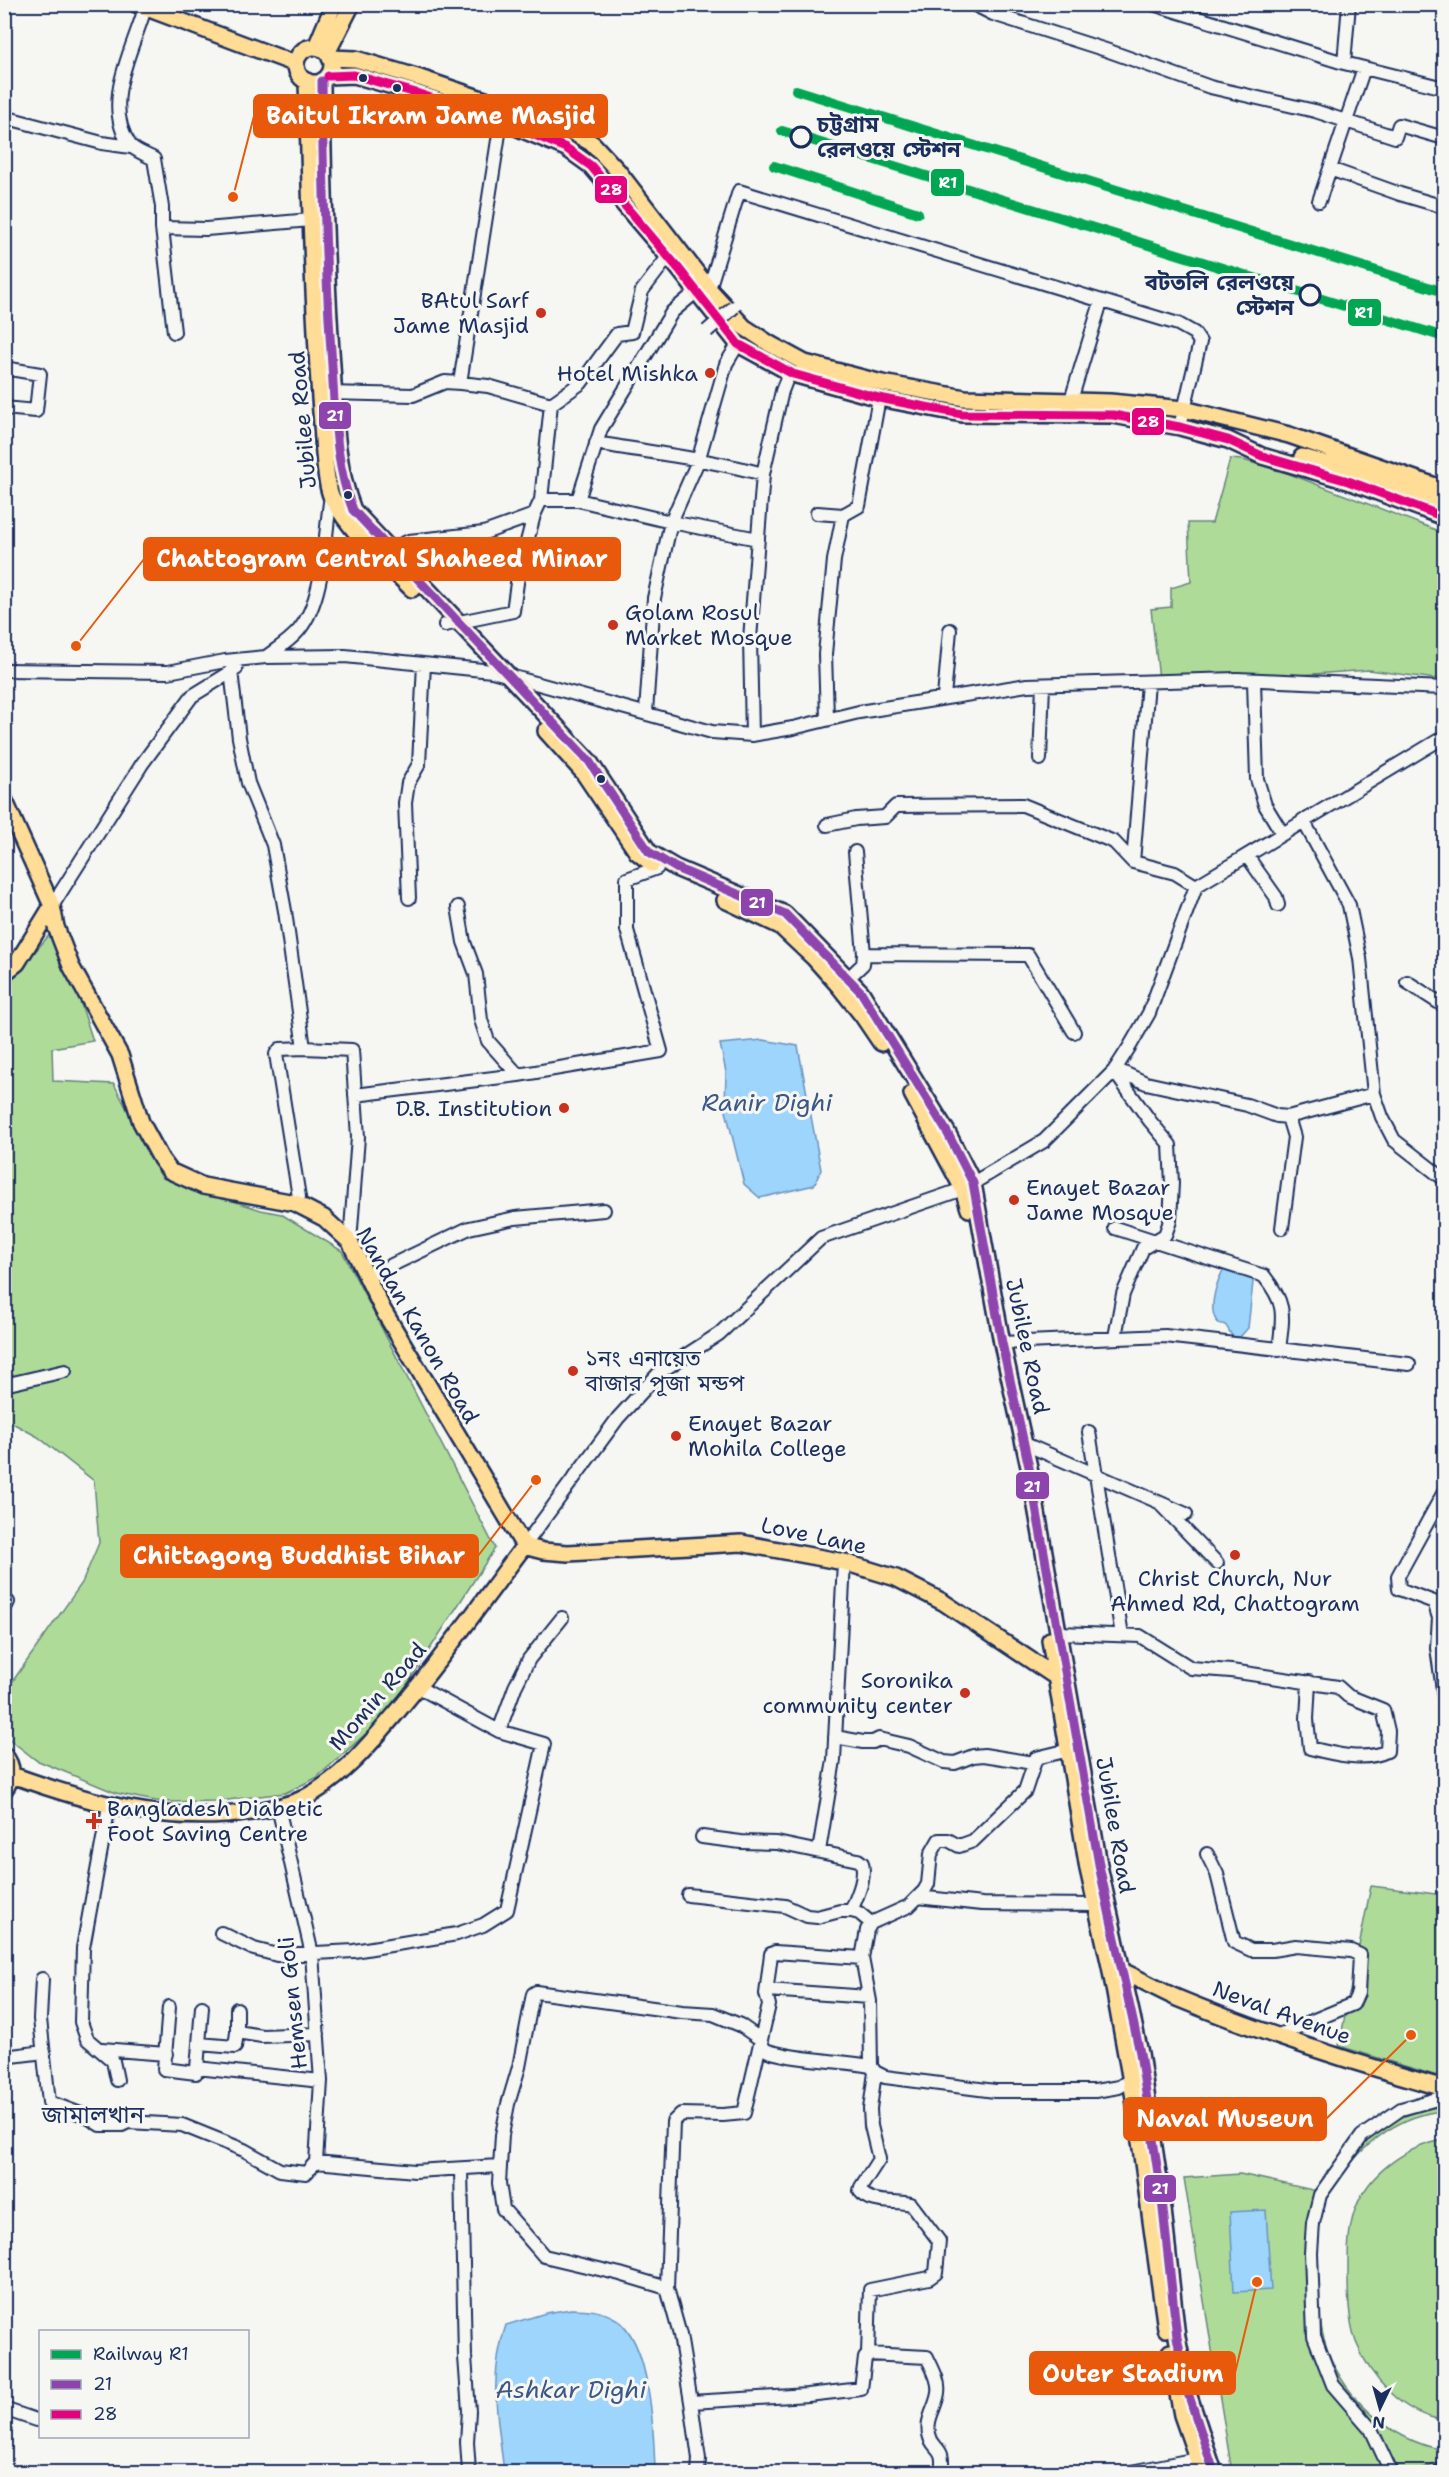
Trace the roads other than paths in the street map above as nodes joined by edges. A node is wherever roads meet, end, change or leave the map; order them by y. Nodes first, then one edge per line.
1 (334, 4) edge
2 (352, 4) edge
3 (973, 4) edge
4 (1349, 4) edge
5 (146, 6) edge
6 (1161, 6) edge
7 (324, 53) junction
8 (296, 61) junction
9 (1344, 63) junction
10 (1364, 68) junction
11 (319, 79) junction
12 (1444, 88) edge
13 (4, 117) edge
14 (501, 121) junction
15 (1346, 123) junction
16 (1444, 138) edge
17 (131, 147) junction
18 (1330, 169) junction
19 (618, 171) junction
20 (603, 180) junction
21 (1319, 201) dead end
22 (1444, 207) edge
23 (311, 220) junction
24 (162, 228) junction
25 (668, 257) junction
26 (703, 290) junction
27 (1101, 302) junction
28 (734, 307) dead end
29 (707, 331) dead end
30 (174, 332) dead end
31 (738, 344) junction
32 (4, 368) edge
33 (789, 373) junction
34 (460, 383) junction
35 (327, 393) junction
36 (879, 399) junction
37 (1071, 400) junction
38 (551, 404) junction
39 (4, 408) edge
40 (1184, 409) junction
41 (1261, 426) junction
42 (1180, 427) junction
43 (596, 443) junction
44 (1249, 450) junction
45 (698, 461) junction
46 (763, 474) junction
47 (1369, 476) junction
48 (1444, 489) edge
49 (331, 496) junction
50 (541, 500) junction
51 (578, 500) junction
52 (1444, 503) edge
53 (817, 513) dead end
54 (534, 515) junction
55 (843, 515) junction
56 (1444, 517) edge
57 (671, 522) junction
58 (758, 539) junction
59 (383, 551) junction
60 (451, 623) junction
61 (950, 630) dead end
62 (266, 657) junction
63 (424, 664) junction
64 (4, 670) edge
65 (231, 671) junction
66 (500, 673) junction
67 (1254, 681) junction
68 (1148, 683) junction
69 (1043, 685) junction
70 (1444, 688) edge
71 (944, 697) junction
72 (646, 712) junction
73 (827, 718) junction
74 (752, 735) junction
75 (1444, 736) edge
76 (1040, 759) dead end
77 (4, 799) edge
78 (1304, 820) junction
79 (827, 825) dead end
80 (1282, 833) junction
81 (855, 852) dead end
82 (1247, 856) junction
83 (1133, 862) junction
84 (657, 868) junction
85 (1196, 886) junction
86 (409, 898) dead end
87 (1278, 905) dead end
88 (52, 906) junction
89 (458, 907) dead end
90 (864, 954) junction
91 (4, 973) edge
92 (843, 982) junction
93 (1407, 982) dead end
94 (1444, 1006) edge
95 (1074, 1032) dead end
96 (304, 1048) junction
97 (1115, 1070) junction
98 (518, 1075) junction
99 (1374, 1094) junction
100 (355, 1095) junction
101 (1288, 1117) junction
102 (1444, 1179) edge
103 (965, 1183) junction
104 (295, 1203) junction
105 (604, 1210) dead end
106 (1115, 1228) dead end
107 (1282, 1228) dead end
108 (1155, 1241) junction
109 (350, 1242) junction
110 (367, 1277) junction
111 (1115, 1337) junction
112 (1002, 1343) junction
113 (1279, 1350) junction
114 (1409, 1364) dead end
115 (65, 1371) dead end
116 (4, 1385) edge
117 (1089, 1432) dead end
118 (1025, 1444) junction
119 (1095, 1475) junction
120 (1444, 1492) edge
121 (1158, 1502) junction
122 (1186, 1514) dead end
123 (524, 1546) junction
124 (844, 1562) junction
125 (1217, 1563) dead end
126 (562, 1618) dead end
127 (1059, 1633) junction
128 (1122, 1635) junction
129 (1061, 1676) junction
130 (1309, 1682) junction
131 (418, 1687) junction
132 (1444, 1697) edge
133 (499, 1731) junction
134 (835, 1737) junction
135 (1069, 1750) junction
136 (4, 1755) edge
137 (1033, 1763) junction
138 (12, 1775) junction
139 (4, 1790) edge
140 (109, 1806) junction
141 (278, 1807) junction
142 (702, 1837) dead end
143 (819, 1851) junction
144 (1207, 1854) dead end
145 (688, 1895) dead end
146 (918, 1897) junction
147 (1096, 1905) junction
148 (851, 1911) junction
149 (871, 1923) junction
150 (221, 1933) dead end
151 (312, 1954) junction
152 (862, 1958) junction
153 (1115, 1968) junction
154 (42, 1979) dead end
155 (767, 1990) junction
156 (869, 1997) junction
157 (169, 2007) dead end
158 (202, 2007) dead end
159 (237, 2009) dead end
160 (237, 2032) junction
161 (318, 2034) junction
162 (1276, 2036) junction
163 (760, 2039) junction
164 (199, 2044) junction
165 (102, 2049) junction
166 (44, 2052) junction
167 (166, 2054) junction
168 (4, 2057) edge
169 (197, 2068) junction
170 (873, 2069) junction
171 (117, 2079) dead end
172 (321, 2080) junction
173 (1130, 2080) junction
174 (1444, 2088) edge
175 (1444, 2097) edge
176 (316, 2162) junction
177 (499, 2166) junction
178 (461, 2169) junction
179 (667, 2288) junction
180 (868, 2354) junction
181 (691, 2402) junction
182 (4, 2409) edge
183 (36, 2420) dead end
184 (1200, 2466) edge
185 (469, 2472) edge
186 (698, 2472) edge
187 (941, 2472) edge
188 (1132, 2472) edge
189 (1214, 2472) edge
190 (1391, 2472) edge

1 - 7 main road
2 - 7 main road
3 - 15 street
4 - 9 street
5 - 8 main road
5 - 17 street
6 - 9 street
7 - 8 main road
7 - 11 main road
7 - 19 main road
8 - 11 main road
9 - 10 street
10 - 12 street
10 - 15 street
11 - 14 main road
11 - 23 main road, Jubilee Road
11 - 35 main road
13 - 17 street
14 - 20 main road
14 - 34 street
15 - 16 street
15 - 18 street
17 - 24 street
18 - 21 street
18 - 22 street
19 - 20 main road
19 - 26 main road
20 - 25 main road
23 - 24 street
23 - 35 main road, Jubilee Road
24 - 30 street
25 - 26 main road
25 - 38 street
26 - 27 street
26 - 31 main road
26 - 37 main road
26 - 43 street
27 - 37 street
27 - 40 street
28 - 29 street, bridge
31 - 33 main road
31 - 45 street
32 - 39 street
33 - 36 main road
33 - 46 street
34 - 35 street
34 - 38 street
35 - 49 main road, Jubilee Road
35 - 59 main road
36 - 42 main road
36 - 55 street
37 - 40 main road
38 - 50 street
40 - 41 main road
40 - 42 street
41 - 47 main road
41 - 48 main road
42 - 44 main road
43 - 45 street
43 - 51 street
44 - 47 main road
44 - 56 main road
45 - 46 street
45 - 57 street
46 - 58 street
47 - 52 main road
49 - 59 main road, Jubilee Road
49 - 62 street
50 - 51 street
50 - 54 street
51 - 57 street
53 - 55 street
54 - 59 street
54 - 60 street
55 - 73 street
57 - 58 street
57 - 72 street
58 - 74 street
59 - 60 main road, Jubilee Road
60 - 66 main road, Jubilee Road
61 - 71 street
62 - 63 street
62 - 64 street
62 - 65 street
63 - 66 street
63 - 86 street
65 - 88 street
65 - 96 street
66 - 72 street
66 - 84 main road, Jubilee Road
66 - 92 main road
67 - 68 street
67 - 70 street
67 - 80 street
68 - 69 street
68 - 83 street
69 - 71 street
69 - 76 street
71 - 73 street
72 - 74 street
73 - 74 street
75 - 78 street
77 - 88 main road, Nandan Kanon Road
78 - 80 street
78 - 99 street
79 - 83 street
80 - 82 street
81 - 90 street
82 - 85 street
82 - 87 street
83 - 85 street
84 - 92 main road, Jubilee Road
84 - 98 street
85 - 97 street
88 - 91 main road
88 - 104 main road, Nandan Kanon Road
89 - 98 street
90 - 92 street
90 - 95 street
92 - 103 main road, Jubilee Road
93 - 94 street
96 - 100 street
96 - 104 street
97 - 101 street
97 - 103 street
97 - 108 street
98 - 100 street
99 - 101 street
99 - 102 street
100 - 109 street
101 - 107 street
103 - 112 main road, Jubilee Road
103 - 123 street
103 - 129 main road
104 - 109 main road, Nandan Kanon Road
105 - 110 street
106 - 108 street
108 - 111 street
108 - 113 street
109 - 110 main road, Nandan Kanon Road
110 - 123 main road, Nandan Kanon Road
111 - 112 street
111 - 113 street
112 - 118 main road, Jubilee Road
113 - 114 street
115 - 116 street
117 - 119 street
118 - 119 street
118 - 127 main road, Jubilee Road
119 - 121 street
119 - 128 street
120 - 132 street
121 - 122 street
121 - 125 street
123 - 124 main road, Love Lane
123 - 131 main road, Momin Road
124 - 129 main road, Love Lane
124 - 134 street
126 - 133 street
127 - 128 street
127 - 129 main road, Jubilee Road
128 - 130 street
129 - 135 main road
129 - 153 main road, Jubilee Road
130 - 130 street
131 - 133 street
131 - 141 main road, Momin Road
133 - 151 street
134 - 137 street
134 - 143 street
135 - 137 street
135 - 147 main road
136 - 138 main road
137 - 146 street
138 - 139 main road
138 - 140 main road, Momin Road
140 - 141 main road, Momin Road
140 - 165 street
141 - 151 street, Hemsen Goli
142 - 143 street
143 - 148 street
144 - 162 street
145 - 148 street
146 - 147 street
146 - 149 street
147 - 153 main road
148 - 149 street
149 - 152 street
150 - 151 street
151 - 161 street, Hemsen Goli
152 - 155 street
152 - 156 street
153 - 162 main road, Neval Avenue
153 - 173 main road
153 - 189 main road, Jubilee Road
154 - 166 street
155 - 156 street
155 - 163 street
156 - 170 street
157 - 167 street
158 - 164 street
159 - 160 street
160 - 161 street
160 - 164 street
161 - 172 street, Hemsen Goli
162 - 174 main road, Neval Avenue
163 - 170 street
163 - 177 street
163 - 179 street
164 - 169 street
165 - 167 street
165 - 171 street
166 - 168 street
166 - 176 street
167 - 169 street
169 - 172 street
170 - 173 street
170 - 180 street
172 - 176 street, Hemsen Goli
173 - 184 main road
175 - 190 street
176 - 178 street
177 - 178 street
177 - 179 street
178 - 185 street
179 - 181 street
180 - 181 street
180 - 187 street
181 - 186 street
182 - 183 street
184 - 188 street

